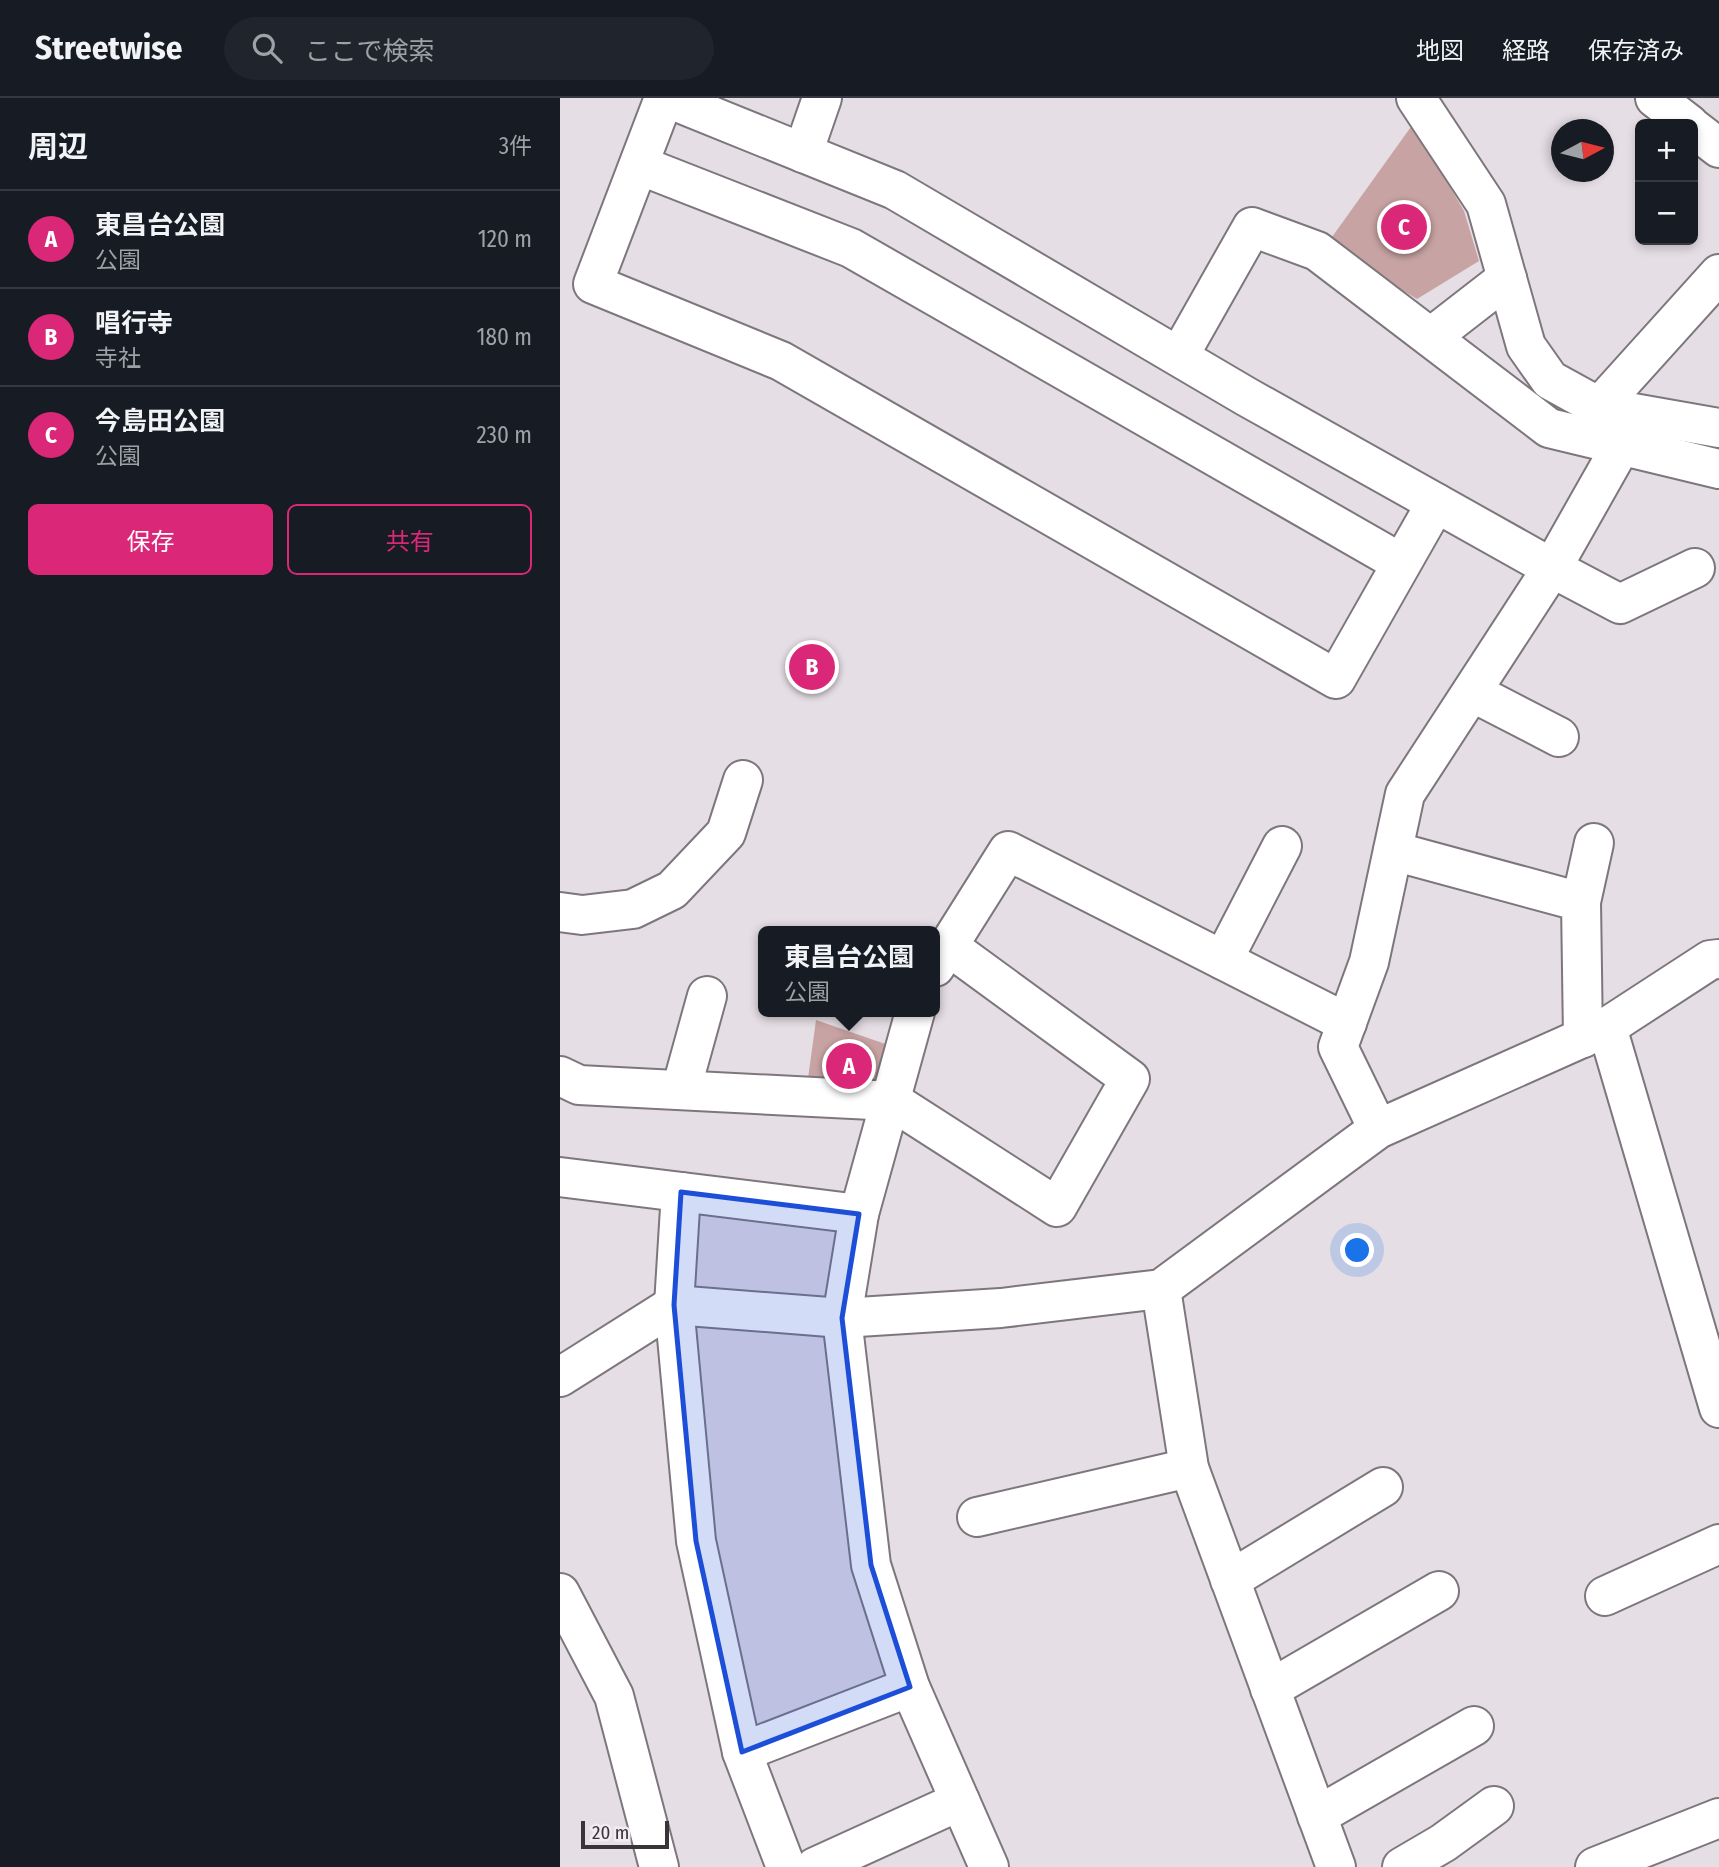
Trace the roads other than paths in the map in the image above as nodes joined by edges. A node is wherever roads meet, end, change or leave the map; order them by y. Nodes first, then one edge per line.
1 (666, 98) edge
2 (822, 98) edge
3 (1416, 98) edge
4 (1655, 98) edge
5 (1682, 119) edge
6 (1698, 132) edge
7 (1719, 148) edge
8 (803, 153) junction
9 (639, 165) junction
10 (1719, 274) edge
11 (1507, 278) junction
12 (1431, 337) junction
13 (1179, 356) junction
14 (1599, 407) junction
15 (1719, 428) edge
16 (1621, 446) junction
17 (1719, 469) edge
18 (1436, 503) junction
19 (1401, 563) junction
20 (1552, 568) junction
21 (1695, 568) dead end
22 (1472, 692) junction
23 (1559, 737) dead end
24 (743, 780) dead end
25 (1594, 843) dead end
26 (1282, 846) dead end
27 (1393, 851) junction
28 (1581, 902) junction
29 (560, 912) edge
30 (941, 957) edge
31 (1719, 959) edge
32 (1223, 960) junction
33 (707, 996) dead end
34 (914, 1017) edge
35 (1347, 1023) junction
36 (1595, 1032) junction
37 (560, 1076) edge
38 (681, 1090) junction
39 (892, 1101) junction
40 (1378, 1129) junction
41 (560, 1177) edge
42 (681, 1192) junction
43 (859, 1214) junction
44 (1161, 1289) junction
45 (674, 1305) junction
46 (842, 1318) junction
47 (560, 1377) edge
48 (1719, 1408) edge
49 (1189, 1468) junction
50 (1383, 1487) dead end
51 (977, 1517) dead end
52 (1719, 1544) edge
53 (1230, 1580) junction
54 (1439, 1591) dead end
55 (560, 1593) edge
56 (1605, 1596) dead end
57 (910, 1687) junction
58 (1270, 1689) junction
59 (1474, 1726) dead end
60 (742, 1752) junction
61 (960, 1801) junction
62 (1494, 1806) dead end
63 (1317, 1816) junction
64 (1719, 1818) edge
65 (659, 1867) edge
66 (786, 1867) edge
67 (815, 1867) edge
68 (989, 1867) edge
69 (1336, 1867) edge
70 (1402, 1867) edge
71 (1595, 1867) edge

1 - 8 street
1 - 9 street
2 - 8 street
3 - 11 street
4 - 5 street
6 - 7 street
8 - 13 street
9 - 19 street
9 - 19 street
10 - 14 street
11 - 12 street
11 - 14 street
12 - 13 street
12 - 16 street
13 - 18 street
14 - 15 street
16 - 17 street
16 - 20 street
18 - 19 street
18 - 20 street
20 - 21 street
20 - 22 street
22 - 23 street
22 - 27 street
24 - 29 street
25 - 28 street
26 - 32 street
27 - 28 street
27 - 35 street
28 - 36 street
30 - 32 street
30 - 39 street
31 - 36 street
32 - 35 street
33 - 38 street
34 - 39 street
35 - 40 street
36 - 40 street
36 - 48 street
37 - 38 street
38 - 39 street
39 - 43 street
40 - 44 street
41 - 42 street
42 - 43 street
42 - 45 street
43 - 46 street
44 - 46 street
44 - 49 street
45 - 46 street
45 - 47 street
45 - 60 street
46 - 57 street
49 - 51 street
49 - 53 street
50 - 53 street
52 - 56 street
53 - 58 street
54 - 58 street
55 - 65 street
57 - 60 street
57 - 61 street
58 - 63 street
59 - 63 street
60 - 66 street
61 - 67 street
61 - 68 street
62 - 70 street
63 - 69 street
64 - 71 street

